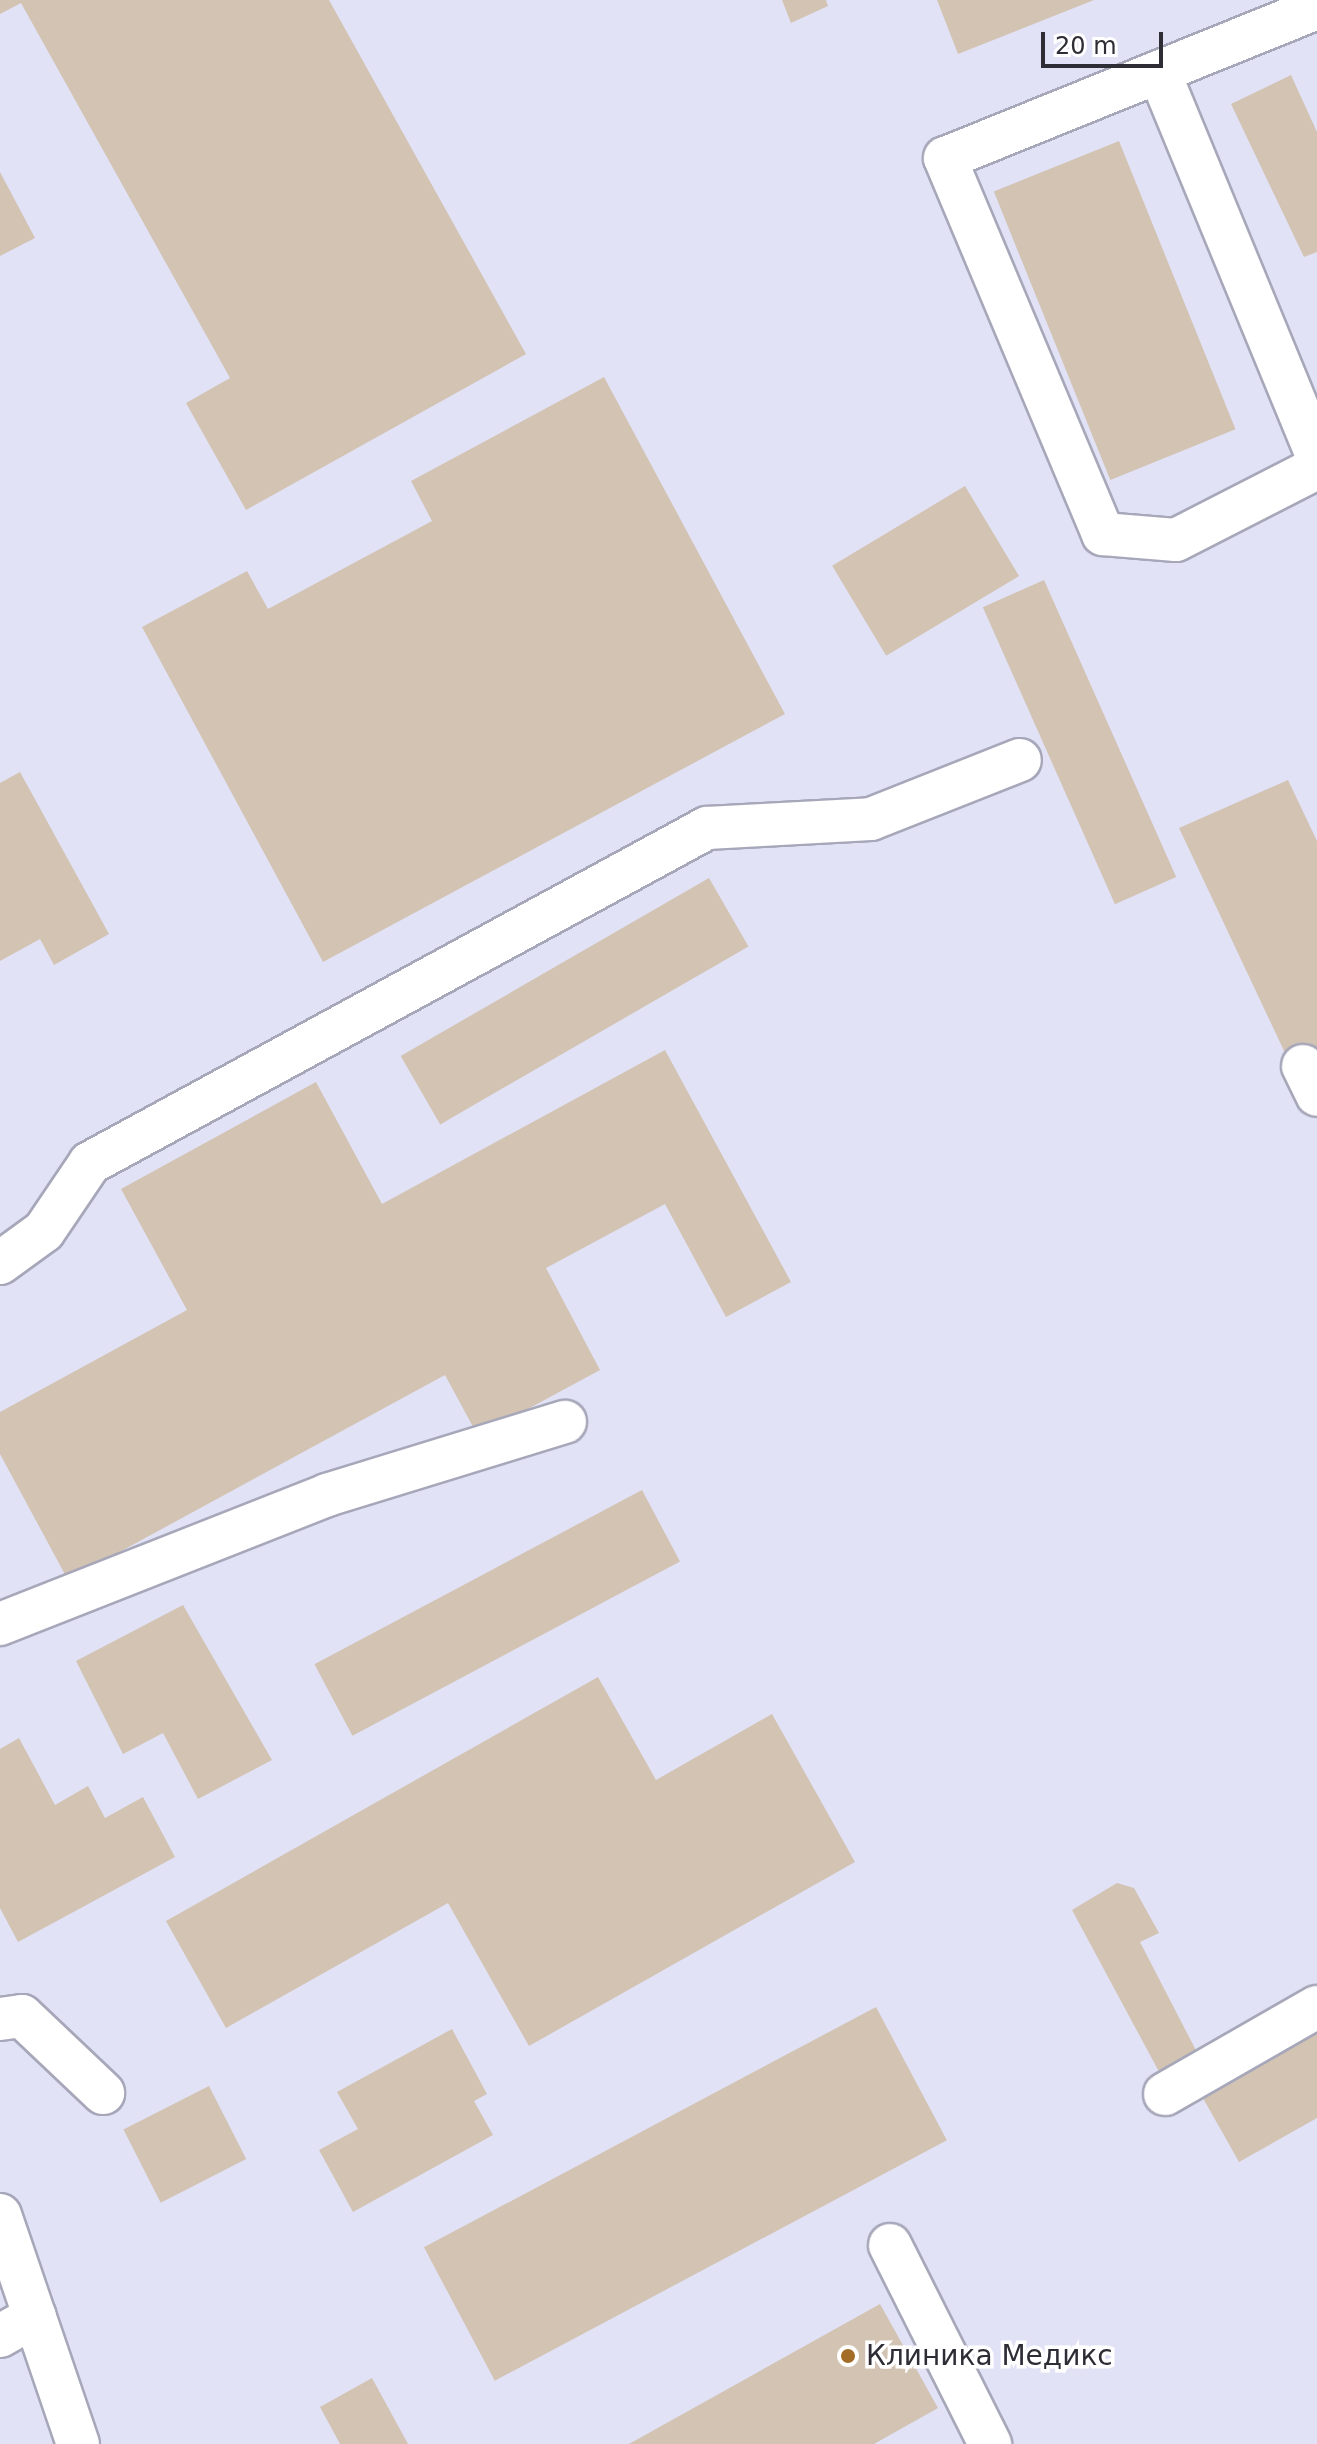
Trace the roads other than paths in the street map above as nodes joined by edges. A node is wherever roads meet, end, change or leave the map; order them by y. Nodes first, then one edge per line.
1 (1317, 8) edge
2 (1159, 72) junction
3 (1317, 455) edge
4 (1317, 468) edge
5 (1020, 760) dead end
6 (0, 1263) edge
7 (565, 1422) dead end
8 (0, 1624) edge
9 (1317, 2007) edge
10 (0, 2019) edge
11 (103, 2093) dead end
12 (1165, 2094) dead end
13 (0, 2215) edge
14 (890, 2245) dead end
15 (18, 2326) edge
16 (78, 2444) edge
17 (990, 2444) edge

1 - 2 street
2 - 3 street
2 - 4 street
5 - 6 street
7 - 8 street
9 - 12 street
10 - 11 street
13 - 15 street
14 - 17 street
15 - 16 street

